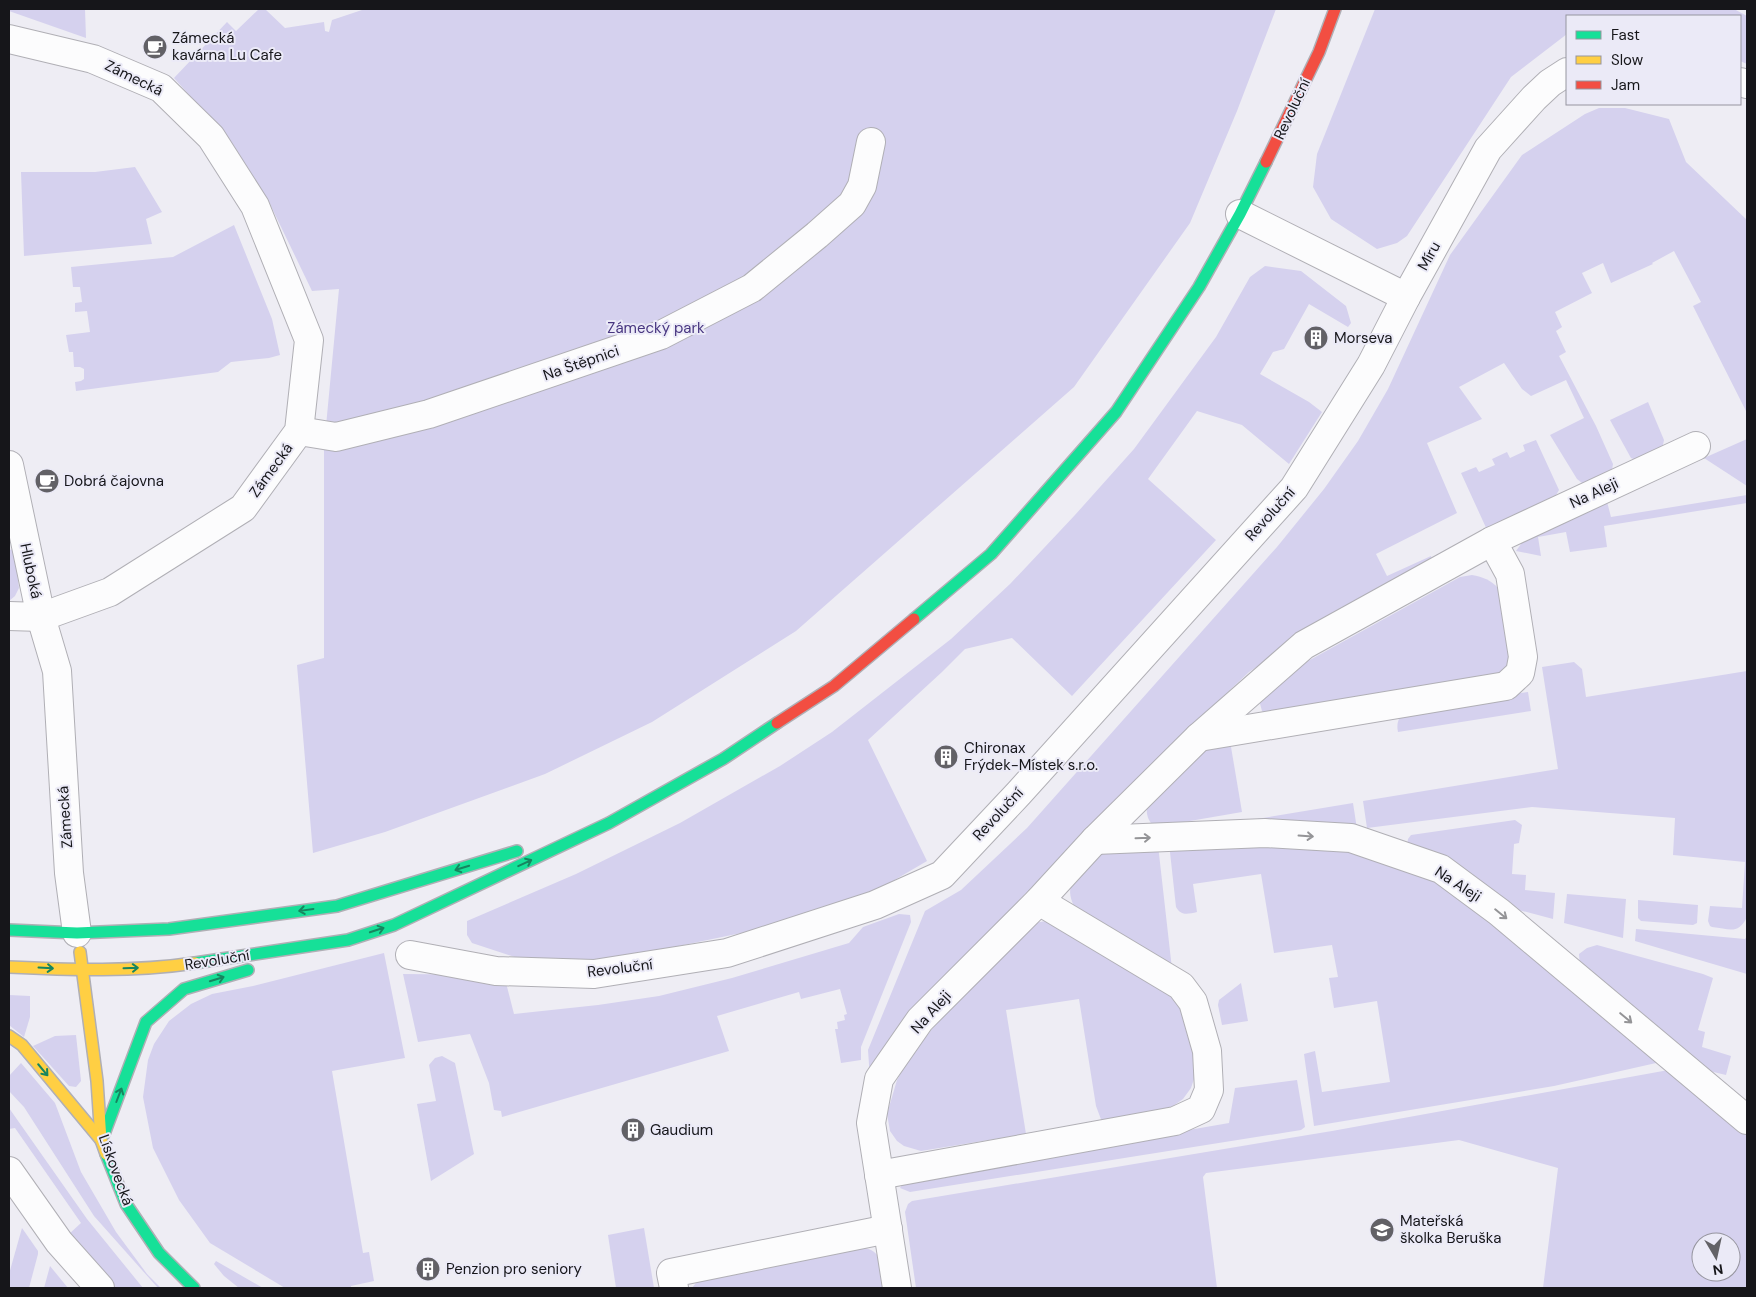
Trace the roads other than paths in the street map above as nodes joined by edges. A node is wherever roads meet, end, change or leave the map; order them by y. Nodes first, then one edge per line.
1 (1336, 9) edge
2 (9, 39) edge
3 (1566, 73) edge
4 (871, 142) dead end
5 (1240, 214) junction
6 (1406, 297) junction
7 (299, 431) junction
8 (1696, 446) dead end
9 (9, 465) edge
10 (1492, 541) junction
11 (9, 616) edge
12 (41, 617) junction
13 (1199, 737) junction
14 (609, 823) junction
15 (1095, 840) junction
16 (1039, 901) junction
17 (9, 930) edge
18 (77, 933) junction
19 (348, 940) junction
20 (410, 955) dead end
21 (9, 967) edge
22 (82, 970) junction
23 (9, 1036) edge
24 (1747, 1120) edge
25 (101, 1140) junction
26 (9, 1171) edge
27 (879, 1175) junction
28 (888, 1229) junction
29 (100, 1288) edge
30 (194, 1288) edge
31 (674, 1288) edge
32 (897, 1288) edge

1 - 5 main road, Revoluční
2 - 7 street, Zámecká
3 - 6 street, Míru
4 - 7 street, Na Štěpnici
5 - 6 street
5 - 14 main road, Revoluční
6 - 20 street, Revoluční
7 - 12 street, Zámecká
8 - 10 street, Na Aleji
9 - 12 street, Hluboká
10 - 13 street, Na Aleji
10 - 13 street
11 - 12 street
12 - 18 street, Zámecká
13 - 15 street, Na Aleji
14 -> 18 main road, Revoluční
19 -> 14 main road, Revoluční
15 - 16 street, Na Aleji
15 -> 24 street, Na Aleji
16 - 27 street, Na Aleji
16 - 27 street
17 - 18 main road, Revoluční
18 - 22 main road, Lískovecká
22 -> 19 main road, Revoluční
25 -> 19 main road
21 -> 22 main road, Revoluční
22 - 25 main road, Lískovecká
23 -> 25 main road
25 - 30 main road, Lískovecká
26 - 29 street
27 - 28 street, Na Aleji
28 - 31 street
28 - 32 street, Na Aleji

